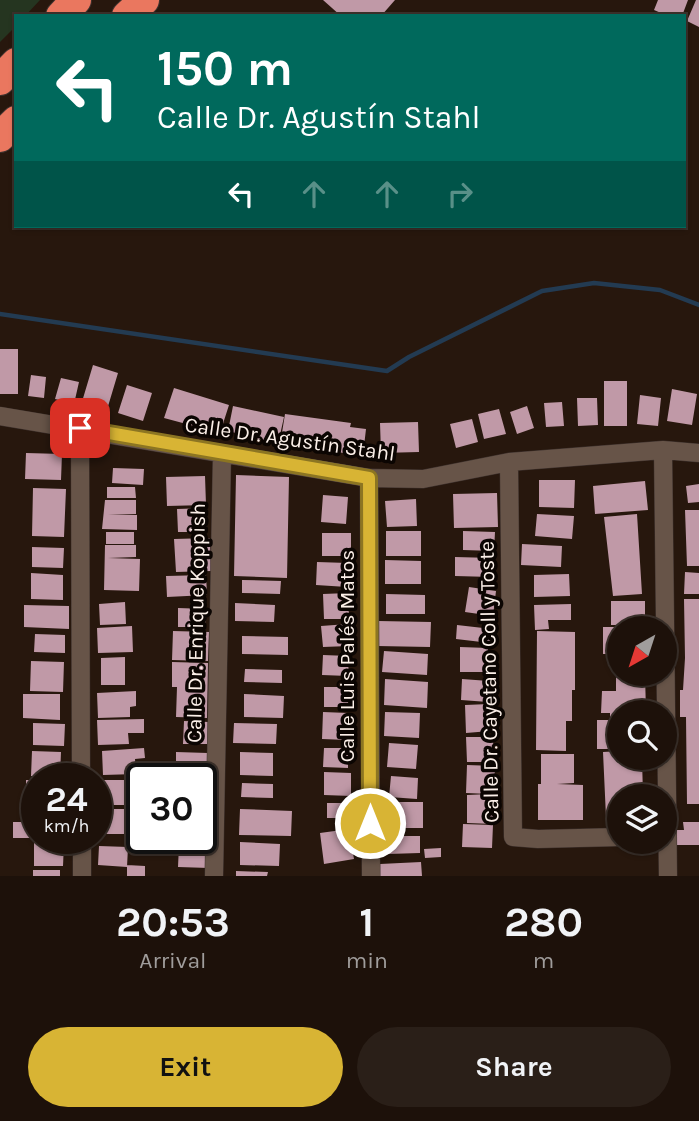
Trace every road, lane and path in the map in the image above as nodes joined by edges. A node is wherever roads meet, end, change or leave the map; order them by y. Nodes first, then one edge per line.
1 (76, 0) edge
2 (132, 0) edge
3 (144, 0) edge
4 (63, 14) edge
5 (119, 14) edge
6 (129, 14) edge
7 (14, 65) edge
8 (0, 80) edge
9 (14, 123) edge
10 (0, 137) edge
11 (0, 416) edge
12 (80, 428) junction
13 (663, 450) junction
14 (699, 453) edge
15 (222, 454) junction
16 (509, 462) junction
17 (369, 478) junction
18 (81, 763) edge
19 (666, 784) edge
20 (607, 837) edge
21 (82, 854) edge
22 (667, 854) edge
23 (82, 876) edge
24 (214, 876) edge
25 (371, 876) edge
26 (668, 876) edge

1 - 4 highway
2 - 5 highway
3 - 6 highway
7 - 8 highway
9 - 10 highway
11 - 12 street, Calle Dr. Agustín Stahl
12 - 15 street, Calle Dr. Agustín Stahl
12 - 18 street
13 - 14 street, Calle Dr. Agustín Stahl
13 - 16 street, Calle Dr. Agustín Stahl
13 - 19 street
15 - 17 street, Calle Dr. Agustín Stahl
15 - 24 street, Calle Dr. Enrique Koppish
16 - 17 street, Calle Dr. Agustín Stahl
16 - 20 street, Calle Dr. Cayetano Coll y Toste
17 - 25 street, Calle Luis Palés Matos
21 - 23 street
22 - 26 street

